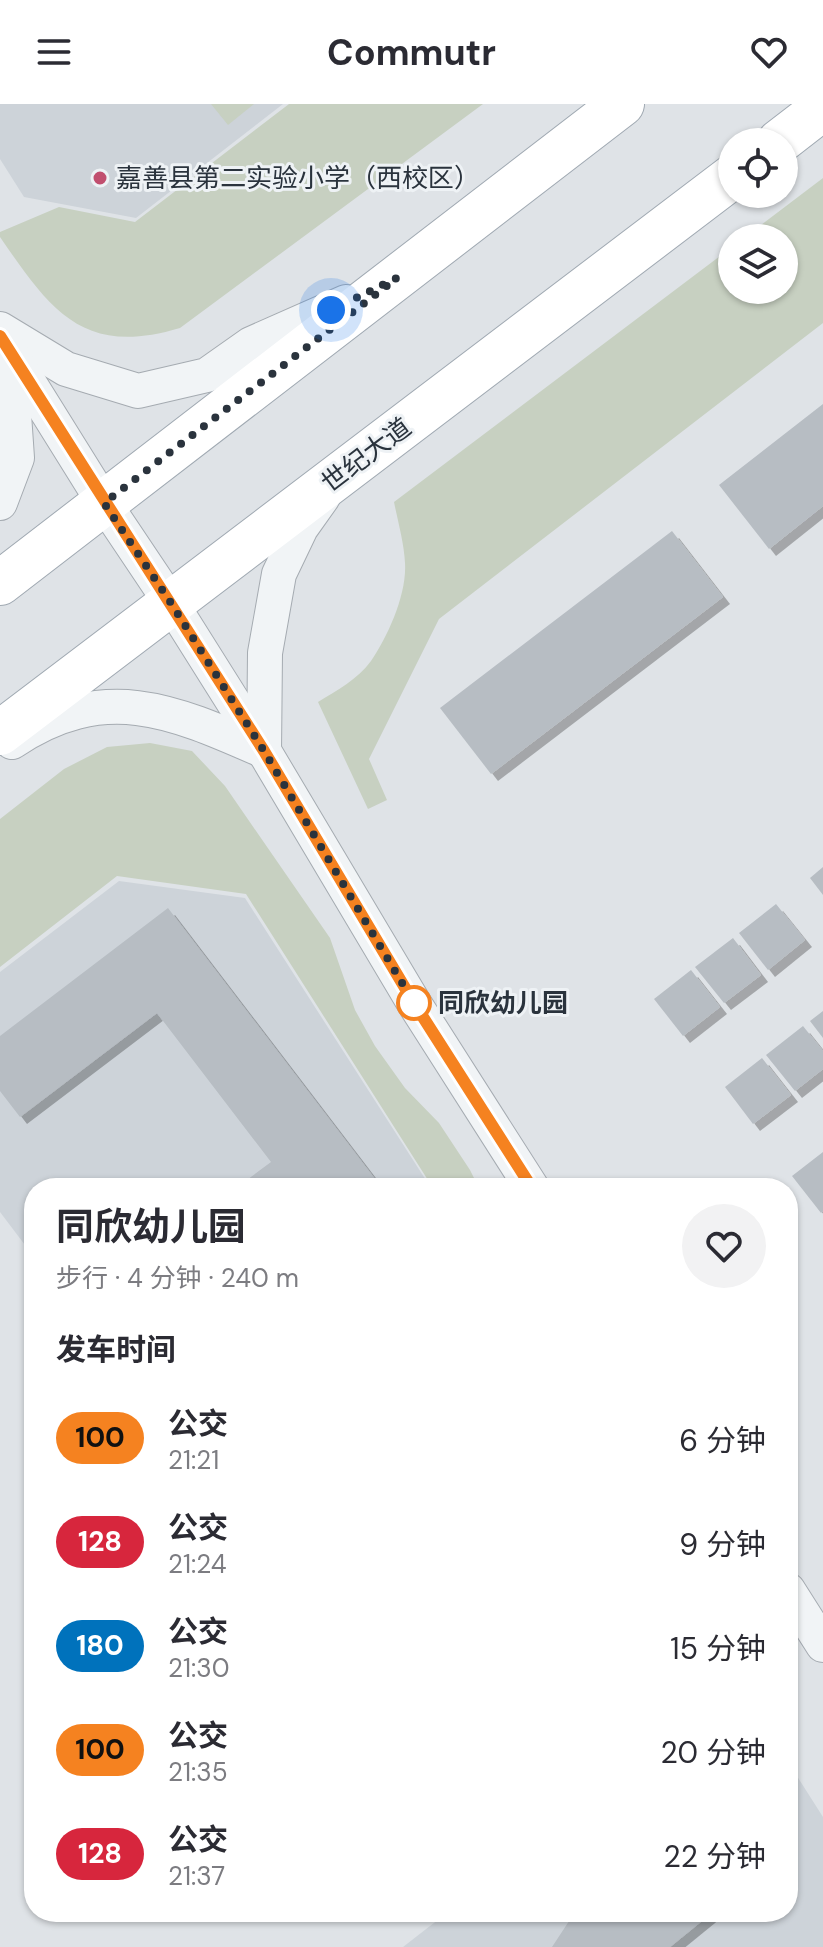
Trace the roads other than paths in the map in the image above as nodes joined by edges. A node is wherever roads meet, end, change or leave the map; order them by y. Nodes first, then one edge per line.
1 (622, 104) edge
2 (823, 108) edge
3 (797, 128) edge
4 (718, 188) edge
5 (397, 278) junction
6 (0, 329) edge
7 (0, 336) edge
8 (0, 351) edge
9 (336, 478) junction
10 (0, 503) edge
11 (104, 503) junction
12 (0, 583) edge
13 (171, 603) junction
14 (0, 733) edge
15 (0, 750) edge
16 (264, 751) junction
17 (526, 1178) edge
18 (798, 1606) edge
19 (823, 1645) edge

1 - 5 main road
2 - 3 main road
4 - 9 main road, 世纪大道
5 - 6 street
5 - 11 main road
7 - 11 street
8 - 10 street
9 - 13 main road, 世纪大道
9 - 16 street
11 - 12 main road
11 - 13 street
13 - 14 main road, 世纪大道
13 - 16 street
15 - 16 street
16 - 17 street
18 - 19 street

